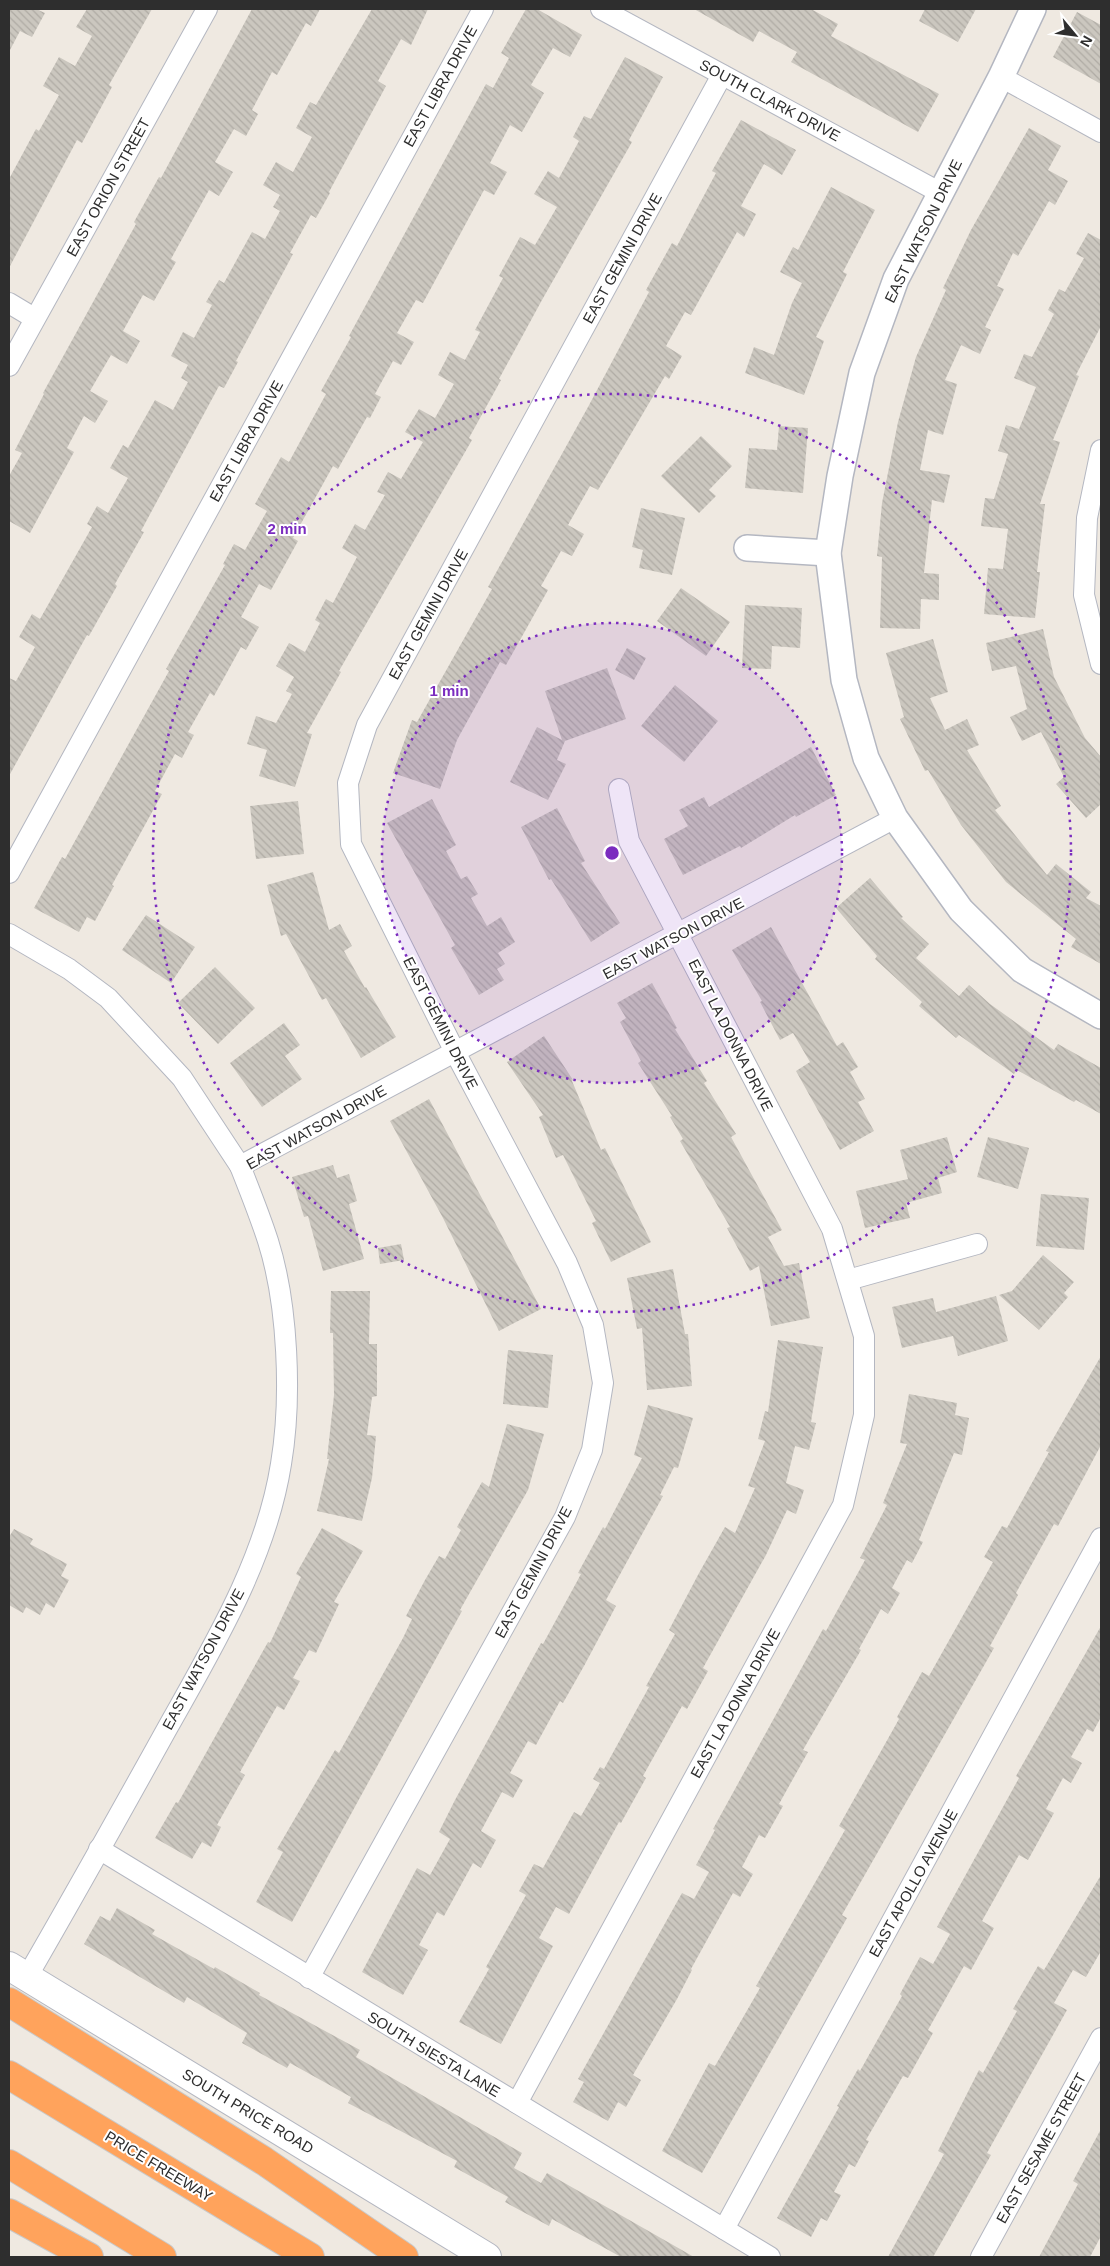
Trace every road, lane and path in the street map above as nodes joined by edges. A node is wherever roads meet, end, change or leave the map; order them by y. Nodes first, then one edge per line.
1 (207, 9) edge
2 (483, 9) edge
3 (601, 9) edge
4 (1033, 9) edge
5 (722, 75) junction
6 (1001, 77) junction
7 (1101, 132) edge
8 (939, 192) junction
9 (9, 303) edge
10 (34, 318) junction
11 (9, 366) edge
12 (1101, 450) edge
13 (747, 548) dead end
14 (828, 553) junction
15 (1101, 664) edge
16 (619, 789) dead end
17 (895, 818) junction
18 (9, 873) edge
19 (9, 934) edge
20 (679, 935) junction
21 (1101, 1016) edge
22 (455, 1052) junction
23 (240, 1166) junction
24 (977, 1244) dead end
25 (848, 1280) junction
26 (1101, 1538) edge
27 (99, 1849) junction
28 (18, 1971) edge
29 (310, 1978) junction
30 (9, 2002) edge
31 (1101, 2038) edge
32 (9, 2075) edge
33 (517, 2103) junction
34 (9, 2164) edge
35 (9, 2213) edge
36 (724, 2229) junction
37 (89, 2257) edge
38 (162, 2257) edge
39 (310, 2257) edge
40 (404, 2257) edge
41 (487, 2257) edge
42 (770, 2257) edge
43 (981, 2257) edge

1 - 10 street, EAST ORION STREET
2 - 18 street, EAST LIBRA DRIVE
3 - 5 street, SOUTH CLARK DRIVE
4 - 6 street, EAST WATSON DRIVE
5 - 8 street, SOUTH CLARK DRIVE
5 - 22 street, EAST GEMINI DRIVE
6 - 7 street
6 - 8 street, EAST WATSON DRIVE
8 - 14 street, EAST WATSON DRIVE
9 - 10 street
10 - 11 street, EAST ORION STREET
12 - 15 street
13 - 14 street
14 - 17 street, EAST WATSON DRIVE
16 - 20 street, EAST LA DONNA DRIVE
17 - 20 street, EAST WATSON DRIVE
17 - 21 street
19 - 23 street
20 - 22 street, EAST WATSON DRIVE
20 - 25 street, EAST LA DONNA DRIVE
22 - 23 street, EAST WATSON DRIVE
22 - 29 street, EAST GEMINI DRIVE
23 - 27 street, EAST WATSON DRIVE
24 - 25 street
25 - 33 street, EAST LA DONNA DRIVE
26 - 36 street, EAST APOLLO AVENUE
27 - 28 street, EAST WATSON DRIVE
27 - 29 street, SOUTH SIESTA LANE
28 - 41 main road, SOUTH PRICE ROAD
29 - 33 street, SOUTH SIESTA LANE
30 - 40 highway
31 - 43 street, EAST SESAME STREET
32 - 39 highway, PRICE FREEWAY
33 - 36 street, SOUTH SIESTA LANE
34 - 38 highway
35 - 37 highway
36 - 42 street, SOUTH SIESTA LANE

